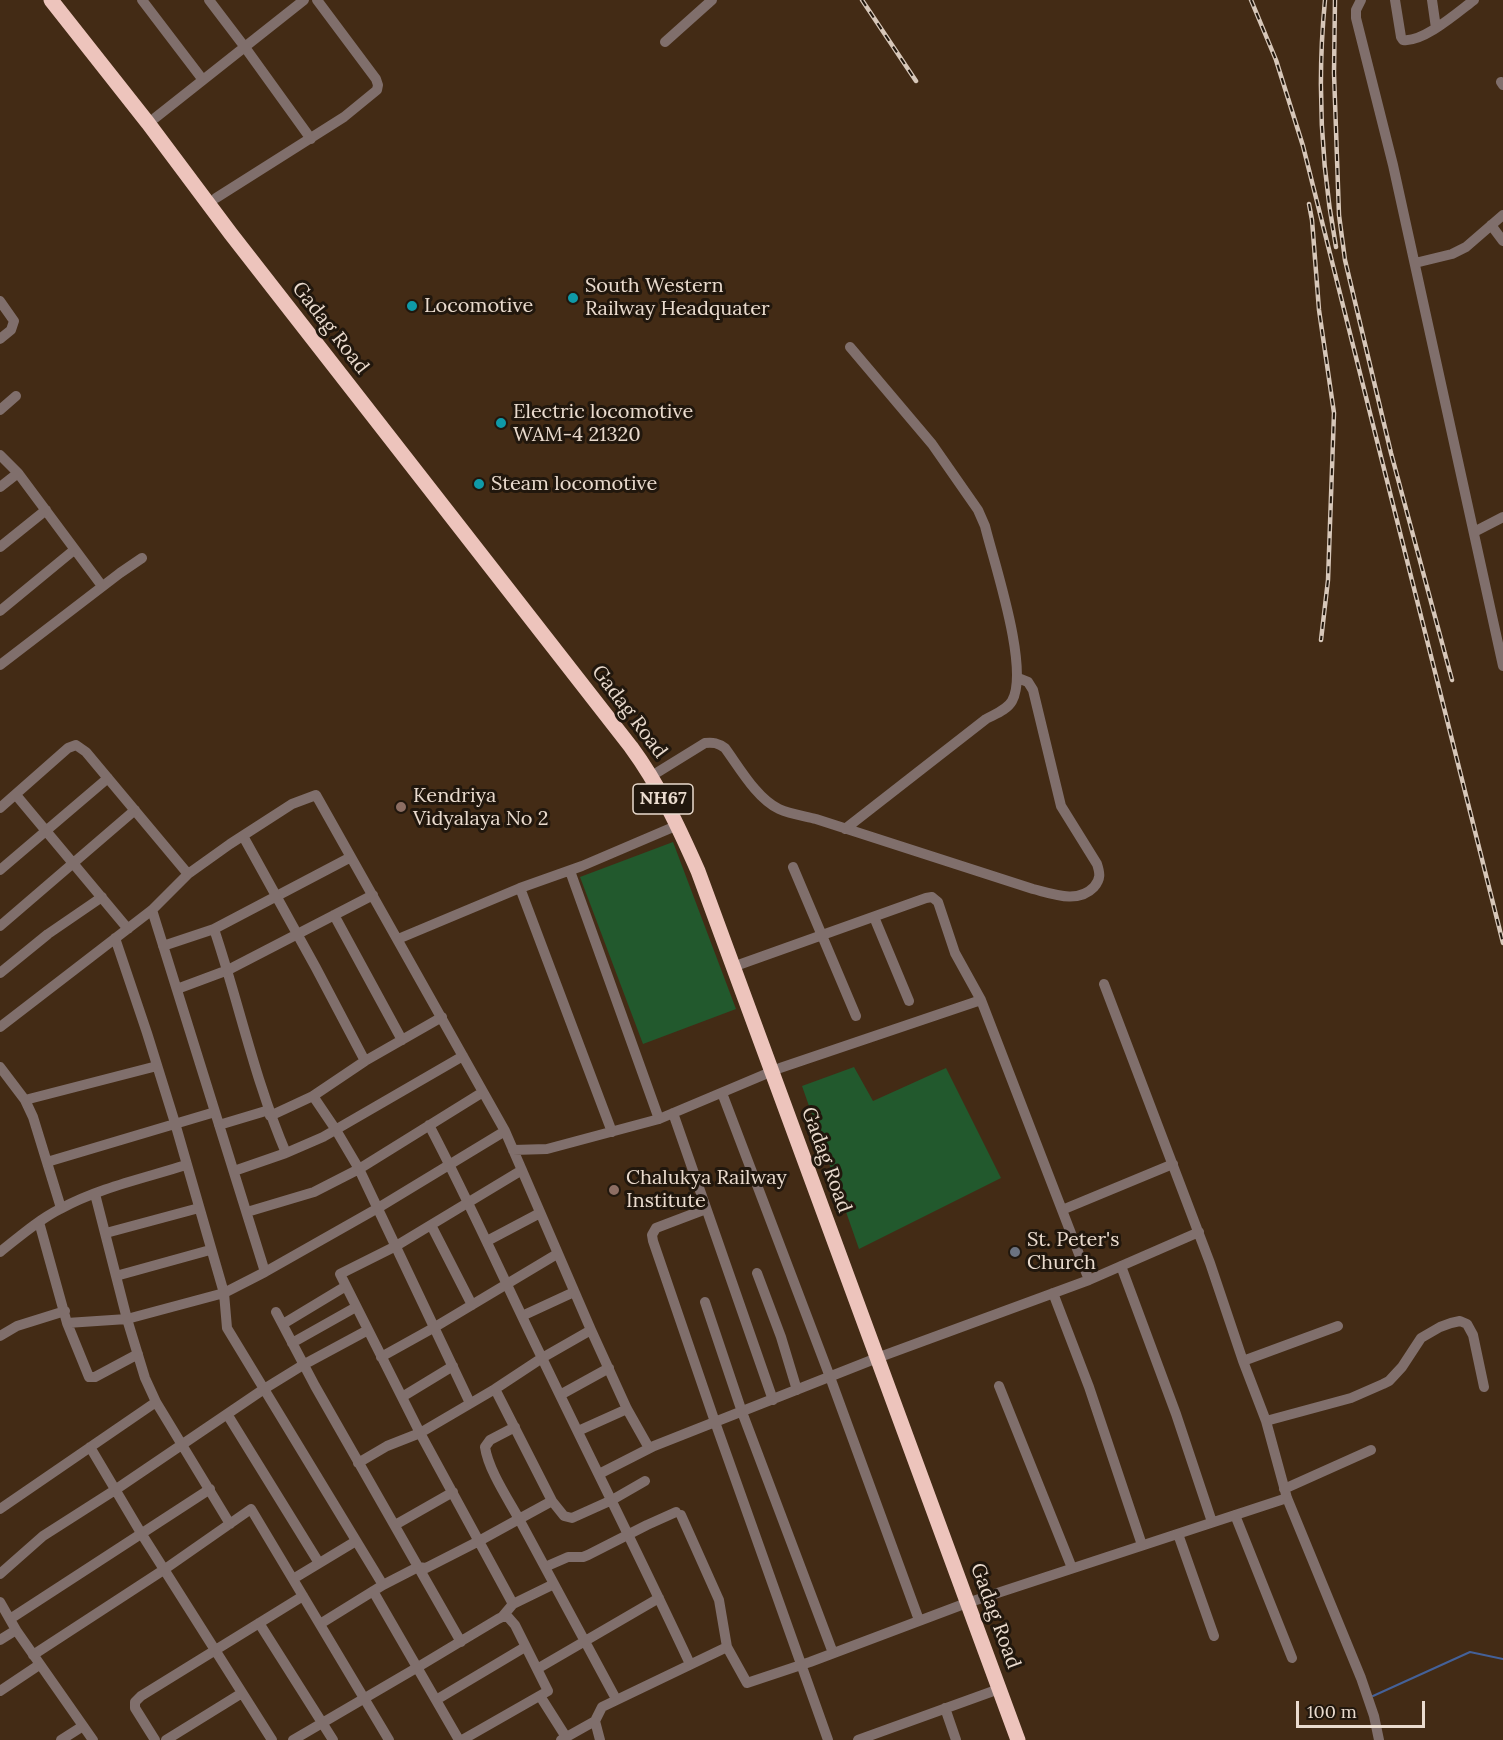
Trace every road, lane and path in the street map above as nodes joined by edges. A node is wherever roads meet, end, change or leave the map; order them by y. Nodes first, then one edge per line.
1 (51, 0) edge
2 (63, 0) edge
3 (142, 0) edge
4 (209, 0) edge
5 (304, 0) edge
6 (317, 0) edge
7 (712, 0) edge
8 (1361, 0) edge
9 (1395, 0) edge
10 (1432, 0) edge
11 (1474, 0) edge
12 (1436, 28) junction
13 (665, 42) dead end
14 (244, 46) junction
15 (203, 80) junction
16 (155, 118) junction
17 (311, 139) junction
18 (216, 198) junction
19 (1503, 215) edge
20 (1491, 225) junction
21 (1503, 241) edge
22 (1415, 263) junction
23 (0, 300) edge
24 (0, 339) edge
25 (850, 347) dead end
26 (16, 396) dead end
27 (0, 410) edge
28 (0, 455) edge
29 (18, 472) junction
30 (0, 487) edge
31 (46, 510) junction
32 (1503, 517) edge
33 (1474, 532) junction
34 (0, 547) edge
35 (74, 550) junction
36 (142, 558) dead end
37 (102, 586) junction
38 (0, 611) edge
39 (0, 665) edge
40 (1503, 666) edge
41 (1018, 678) junction
42 (658, 772) junction
43 (108, 778) junction
44 (16, 795) junction
45 (0, 808) edge
46 (135, 810) junction
47 (678, 825) junction
48 (845, 829) junction
49 (46, 831) junction
50 (243, 836) junction
51 (351, 857) junction
52 (74, 863) junction
53 (793, 867) dead end
54 (0, 870) edge
55 (570, 871) junction
56 (188, 874) junction
57 (520, 888) junction
58 (276, 895) junction
59 (373, 895) junction
60 (102, 897) junction
61 (152, 910) junction
62 (334, 915) junction
63 (874, 917) junction
64 (0, 926) edge
65 (128, 929) junction
66 (214, 929) junction
67 (298, 934) junction
68 (822, 936) junction
69 (115, 938) junction
70 (398, 939) junction
71 (163, 946) junction
72 (741, 964) junction
73 (228, 970) junction
74 (0, 974) edge
75 (1104, 984) dead end
76 (177, 988) junction
77 (981, 1000) junction
78 (909, 1001) dead end
79 (856, 1016) dead end
80 (442, 1017) junction
81 (0, 1027) edge
82 (402, 1040) junction
83 (463, 1056) junction
84 (365, 1061) junction
85 (0, 1066) edge
86 (157, 1066) junction
87 (776, 1069) junction
88 (483, 1092) junction
89 (722, 1093) junction
90 (313, 1096) junction
91 (25, 1101) junction
92 (215, 1112) junction
93 (269, 1113) junction
94 (673, 1113) junction
95 (659, 1119) junction
96 (175, 1123) junction
97 (219, 1125) junction
98 (429, 1125) junction
99 (336, 1130) junction
100 (505, 1131) junction
101 (612, 1132) junction
102 (513, 1150) junction
103 (286, 1153) junction
104 (47, 1162) junction
105 (450, 1164) junction
106 (1173, 1164) junction
107 (186, 1165) junction
108 (359, 1168) junction
109 (522, 1170) junction
110 (234, 1171) junction
111 (95, 1194) junction
112 (468, 1202) junction
113 (61, 1208) junction
114 (199, 1208) junction
115 (378, 1208) junction
116 (705, 1209) junction
117 (1062, 1210) junction
118 (247, 1212) junction
119 (540, 1214) junction
120 (39, 1222) junction
121 (431, 1225) junction
122 (1199, 1232) junction
123 (106, 1233) junction
124 (487, 1241) junction
125 (396, 1246) junction
126 (210, 1250) junction
127 (0, 1252) edge
128 (557, 1254) junction
129 (1121, 1266) junction
130 (265, 1272) junction
131 (756, 1273) dead end
132 (116, 1276) junction
133 (1089, 1280) junction
134 (507, 1283) junction
135 (346, 1286) junction
136 (574, 1292) junction
137 (224, 1293) junction
138 (1053, 1293) junction
139 (705, 1302) dead end
140 (472, 1305) junction
141 (356, 1307) junction
142 (65, 1311) junction
143 (276, 1312) dead end
144 (522, 1316) junction
145 (127, 1319) junction
146 (67, 1323) junction
147 (283, 1324) junction
148 (1338, 1326) dead end
149 (435, 1327) junction
150 (368, 1330) junction
151 (591, 1330) junction
152 (0, 1336) edge
153 (292, 1343) junction
154 (138, 1354) junction
155 (381, 1357) junction
156 (881, 1357) junction
157 (542, 1358) junction
158 (1243, 1360) junction
159 (303, 1365) junction
160 (453, 1366) junction
161 (609, 1368) junction
162 (830, 1377) junction
163 (999, 1386) dead end
164 (1484, 1387) dead end
165 (264, 1389) junction
166 (495, 1389) junction
167 (797, 1390) junction
168 (560, 1395) junction
169 (402, 1397) junction
170 (773, 1400) junction
171 (156, 1402) junction
172 (470, 1403) junction
173 (627, 1409) junction
174 (742, 1412) junction
175 (227, 1414) junction
176 (1266, 1421) junction
177 (715, 1422) junction
178 (515, 1427) junction
179 (578, 1431) junction
180 (420, 1433) junction
181 (181, 1445) junction
182 (90, 1447) junction
183 (649, 1448) junction
184 (1371, 1450) dead end
185 (358, 1463) junction
186 (599, 1473) junction
187 (645, 1481) dead end
188 (210, 1489) junction
189 (115, 1490) junction
190 (453, 1492) junction
191 (1286, 1493) junction
192 (612, 1500) junction
193 (552, 1501) junction
194 (0, 1509) edge
195 (1235, 1515) junction
196 (519, 1519) junction
197 (1212, 1522) junction
198 (230, 1524) junction
199 (395, 1525) junction
200 (141, 1533) junction
201 (628, 1534) junction
202 (1178, 1534) junction
203 (356, 1541) junction
204 (479, 1541) junction
205 (1142, 1545) junction
206 (319, 1563) junction
207 (418, 1566) junction
208 (544, 1567) junction
209 (165, 1569) junction
210 (1072, 1569) junction
211 (0, 1574) edge
212 (293, 1579) junction
213 (554, 1584) junction
214 (378, 1588) junction
215 (303, 1596) junction
216 (659, 1598) junction
217 (0, 1602) edge
218 (972, 1602) junction
219 (513, 1604) junction
220 (502, 1617) junction
221 (10, 1619) junction
222 (919, 1620) junction
223 (259, 1623) junction
224 (320, 1624) junction
225 (16, 1630) junction
226 (1214, 1636) dead end
227 (0, 1640) edge
228 (585, 1641) junction
229 (460, 1642) junction
230 (525, 1647) junction
231 (727, 1647) junction
232 (216, 1650) junction
233 (833, 1653) junction
234 (1292, 1658) dead end
235 (36, 1660) junction
236 (690, 1664) junction
237 (802, 1664) junction
238 (418, 1667) junction
239 (537, 1669) junction
240 (999, 1689) junction
241 (0, 1691) edge
242 (242, 1693) junction
243 (540, 1696) junction
244 (364, 1698) junction
245 (616, 1699) junction
246 (436, 1700) junction
247 (945, 1707) junction
248 (595, 1721) junction
249 (322, 1723) junction
250 (83, 1726) junction
251 (889, 1735) edge
252 (564, 1738) edge
253 (61, 1740) edge
254 (93, 1740) edge
255 (155, 1740) edge
256 (166, 1740) edge
257 (272, 1740) edge
258 (293, 1740) edge
259 (333, 1740) edge
260 (389, 1740) edge
261 (460, 1740) edge
262 (600, 1740) edge
263 (828, 1740) edge
264 (858, 1740) edge
265 (956, 1740) edge
266 (1018, 1740) edge
267 (1027, 1740) edge
268 (1379, 1740) edge

1 - 47 highway, Gadag Road / NH67
2 - 16 highway, Gadag Road / NH67
3 - 15 street
4 - 14 street
5 - 14 street
6 - 17 street
7 - 13 street
8 - 22 street
9 - 12 street
10 - 12 street
11 - 12 street
14 - 15 street
14 - 17 street
15 - 16 street
16 - 18 highway, Gadag Road / NH67
17 - 18 street
18 - 42 highway, Gadag Road / NH67
19 - 20 street
20 - 21 street
20 - 22 street
22 - 33 street
23 - 24 street
25 - 41 street
26 - 27 street
28 - 29 street
29 - 30 street
29 - 31 street
31 - 34 street
31 - 35 street
32 - 33 street
33 - 40 street
35 - 37 street
35 - 38 street
36 - 37 street
37 - 39 street
41 - 48 street
41 - 48 street
42 - 48 street
42 - 72 highway, Gadag Road / NH67
43 - 44 street
43 - 46 street
43 - 49 street
44 - 45 street
44 - 49 street
46 - 52 street
46 - 56 street
47 - 55 street
47 - 87 highway, Gadag Road / NH67
49 - 52 street
49 - 54 street
50 - 51 street
50 - 56 street
50 - 58 street
51 - 58 street
51 - 59 street
52 - 60 street
52 - 64 street
53 - 68 street
55 - 57 street
55 - 95 street
56 - 61 street
57 - 70 street
57 - 101 street
58 - 66 street
58 - 67 street
59 - 62 street
59 - 70 street
60 - 65 street
60 - 74 street
61 - 65 street
61 - 71 street
62 - 67 street
62 - 82 street
63 - 68 street
63 - 77 street
63 - 78 street
65 - 69 street
66 - 71 street
66 - 73 street
67 - 73 street
67 - 84 street
68 - 72 street
68 - 79 street
69 - 81 street
69 - 86 street
70 - 80 street
71 - 76 street
72 - 87 highway, Gadag Road / NH67
73 - 76 street
73 - 93 street
75 - 106 street
76 - 92 street
77 - 87 street
77 - 117 street
80 - 82 street
80 - 83 street
82 - 84 street
83 - 88 street
83 - 99 street
84 - 90 street
85 - 91 street
86 - 91 street
86 - 96 street
87 - 89 street
87 - 156 highway, Gadag Road / NH67
88 - 98 street
88 - 100 street
89 - 94 street
89 - 162 street
90 - 93 street
90 - 99 street
91 - 104 street
92 - 96 street
92 - 97 street
93 - 97 street
93 - 103 street
94 - 95 street
94 - 116 street
95 - 101 street
96 - 104 street
96 - 107 street
97 - 110 street
98 - 105 street
98 - 108 street
99 - 103 street
99 - 108 street
100 - 102 street
100 - 105 street
101 - 102 street
102 - 109 street
103 - 110 street
104 - 113 street
105 - 112 street
105 - 115 street
106 - 117 street
106 - 122 street
107 - 111 street
107 - 114 street
108 - 115 street
108 - 118 street
109 - 112 street
109 - 119 street
110 - 118 street
111 - 113 street
111 - 123 street
112 - 121 street
112 - 124 street
113 - 120 street
114 - 123 street
114 - 126 street
115 - 125 street
115 - 130 street
116 - 170 street
116 - 177 street
117 - 133 street
118 - 130 street
119 - 124 street
119 - 128 street
120 - 127 street
120 - 142 street
121 - 125 street
121 - 140 street
122 - 129 street
122 - 158 street
123 - 132 street
124 - 134 street
125 - 135 street
125 - 149 street
126 - 132 street
126 - 137 street
128 - 134 street
128 - 136 street
129 - 133 street
129 - 197 street
130 - 137 street
131 - 167 street
132 - 145 street
133 - 138 street
134 - 140 street
134 - 144 street
135 - 141 street
135 - 147 street
136 - 144 street
136 - 151 street
137 - 145 street
137 - 165 street
138 - 156 street
138 - 205 street
139 - 174 street
140 - 149 street
141 - 150 street
141 - 153 street
142 - 146 street
142 - 152 street
143 - 147 street
144 - 157 street
145 - 146 street
145 - 154 street
146 - 154 street
147 - 153 street
148 - 158 street
149 - 155 street
149 - 160 street
150 - 155 street
150 - 159 street
151 - 157 street
151 - 161 street
153 - 159 street
154 - 171 street
155 - 169 street
156 - 162 street
156 - 218 highway, Gadag Road / NH67
157 - 166 street
157 - 168 street
158 - 176 street
159 - 165 street
159 - 185 street
160 - 169 street
160 - 172 street
161 - 168 street
161 - 173 street
162 - 167 street
162 - 222 street
163 - 210 street
164 - 176 street
165 - 175 street
165 - 203 street
166 - 172 street
166 - 178 street
167 - 170 street
168 - 179 street
169 - 180 street
170 - 174 street
171 - 181 street
171 - 182 street
172 - 180 street
173 - 179 street
173 - 183 street
174 - 177 street
174 - 233 street
175 - 181 street
175 - 206 street
176 - 191 street
177 - 183 street
177 - 237 street
178 - 193 street
178 - 196 street
179 - 186 street
180 - 185 street
180 - 190 street
181 - 188 street
181 - 189 street
182 - 189 street
182 - 194 street
183 - 186 street
184 - 191 street
185 - 199 street
186 - 192 street
187 - 192 street
188 - 198 street
188 - 200 street
189 - 200 street
189 - 211 street
190 - 199 street
190 - 204 street
191 - 195 street
191 - 268 street
192 - 193 street
192 - 201 street
193 - 196 street
195 - 197 street
195 - 234 street
196 - 204 street
196 - 208 street
197 - 202 street
198 - 209 street
198 - 212 street
199 - 207 street
200 - 209 street
200 - 221 street
201 - 208 street
201 - 216 street
201 - 231 street
202 - 205 street
202 - 226 street
203 - 206 street
203 - 214 street
204 - 207 street
204 - 219 street
205 - 210 street
206 - 212 street
207 - 214 street
207 - 229 street
208 - 213 street
209 - 232 street
209 - 235 street
210 - 218 street
212 - 215 street
213 - 219 street
213 - 228 street
214 - 224 street
214 - 238 street
215 - 223 street
215 - 224 street
216 - 228 street
216 - 236 street
217 - 221 street
218 - 222 street
218 - 240 highway, Gadag Road / NH67
218 - 267 highway, Gadag Road / NH67
219 - 220 street
220 - 229 street
220 - 230 street
221 - 225 street
222 - 233 street
223 - 232 street
223 - 249 street
224 - 244 street
225 - 227 street
225 - 235 street
228 - 239 street
228 - 245 street
229 - 238 street
230 - 239 street
230 - 246 street
231 - 236 street
231 - 237 street
232 - 242 street
232 - 255 street
233 - 237 street
235 - 241 street
235 - 250 street
236 - 245 street
237 - 263 street
238 - 244 street
238 - 246 street
239 - 243 street
240 - 247 street
240 - 266 highway, Gadag Road / NH67
242 - 256 street
242 - 257 street
243 - 252 street
243 - 261 street
244 - 249 street
244 - 260 street
245 - 248 street
246 - 261 street
247 - 251 street
247 - 265 street
248 - 252 street
248 - 262 street
249 - 258 street
249 - 259 street
250 - 253 street
250 - 254 street
251 - 264 street

